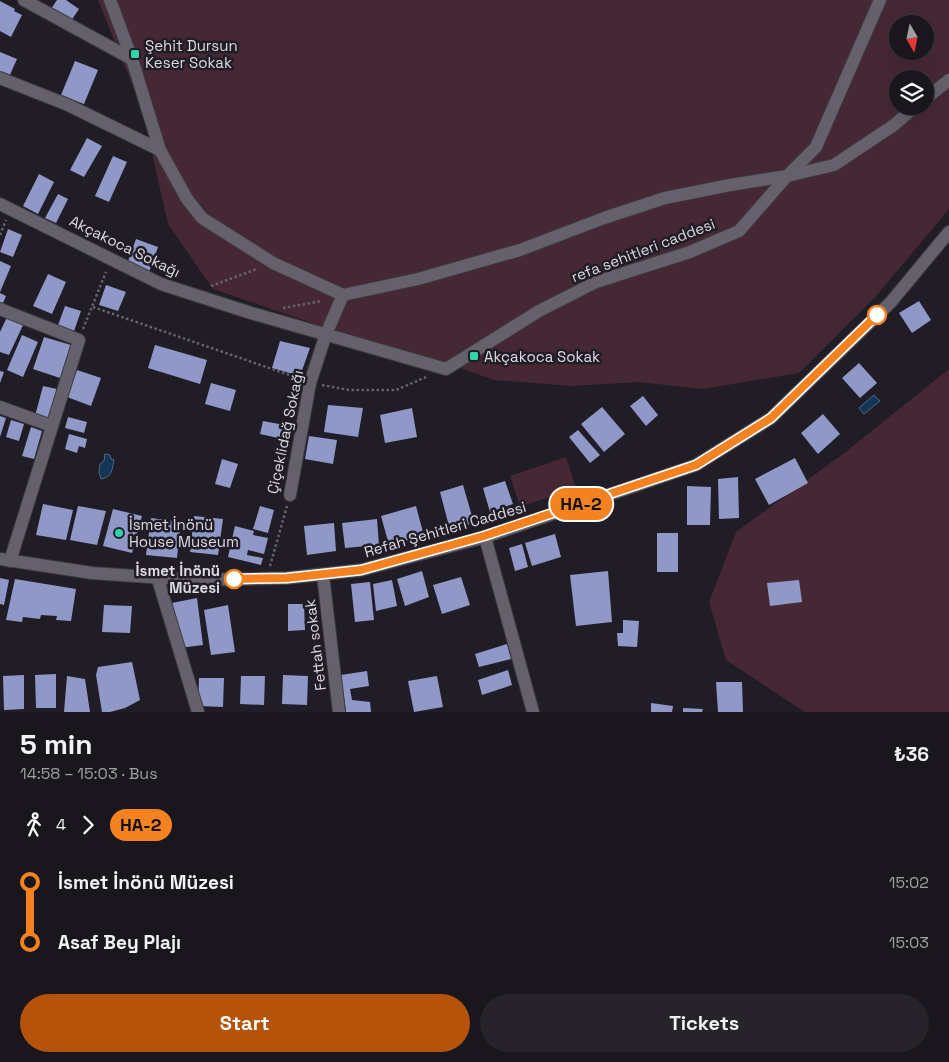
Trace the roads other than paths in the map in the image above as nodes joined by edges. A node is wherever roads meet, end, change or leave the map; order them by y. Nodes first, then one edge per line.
1 (24, 0) edge
2 (110, 0) edge
3 (880, 0) edge
4 (132, 59) junction
5 (0, 78) edge
6 (949, 80) edge
7 (934, 92) edge
8 (906, 115) edge
9 (160, 150) junction
10 (787, 176) junction
11 (0, 204) edge
12 (949, 232) edge
13 (343, 295) junction
14 (0, 309) edge
15 (326, 334) junction
16 (446, 368) joint
17 (0, 406) edge
18 (52, 426) junction
19 (290, 495) road end
20 (484, 536) junction
21 (5, 560) edge
22 (323, 575) junction
23 (157, 576) junction
24 (198, 712) edge
25 (339, 712) edge
26 (533, 712) edge

1 - 4 street
2 - 4 street
3 - 10 street, refa sehitleri caddesi
4 - 9 street
5 - 9 street
6 - 7 street
8 - 10 street
9 - 13 street
10 - 13 street
10 - 16 street, refa sehitleri caddesi
11 - 15 street, Akçakoca Sokağı
12 - 20 street, Refah Şehitleri Caddesi
13 - 15 street, Çiçeklidağ Sokağı
14 - 18 street
15 - 16 street, Akçakoca Sokağı
15 - 19 street, Çiçeklidağ Sokağı
17 - 18 street
18 - 21 street
20 - 22 street, Refah Şehitleri Caddesi
20 - 26 street
21 - 23 street, Refah Şehitleri Caddesi
22 - 23 street, Refah Şehitleri Caddesi
22 - 25 street, Fettah sokak
23 - 24 street

